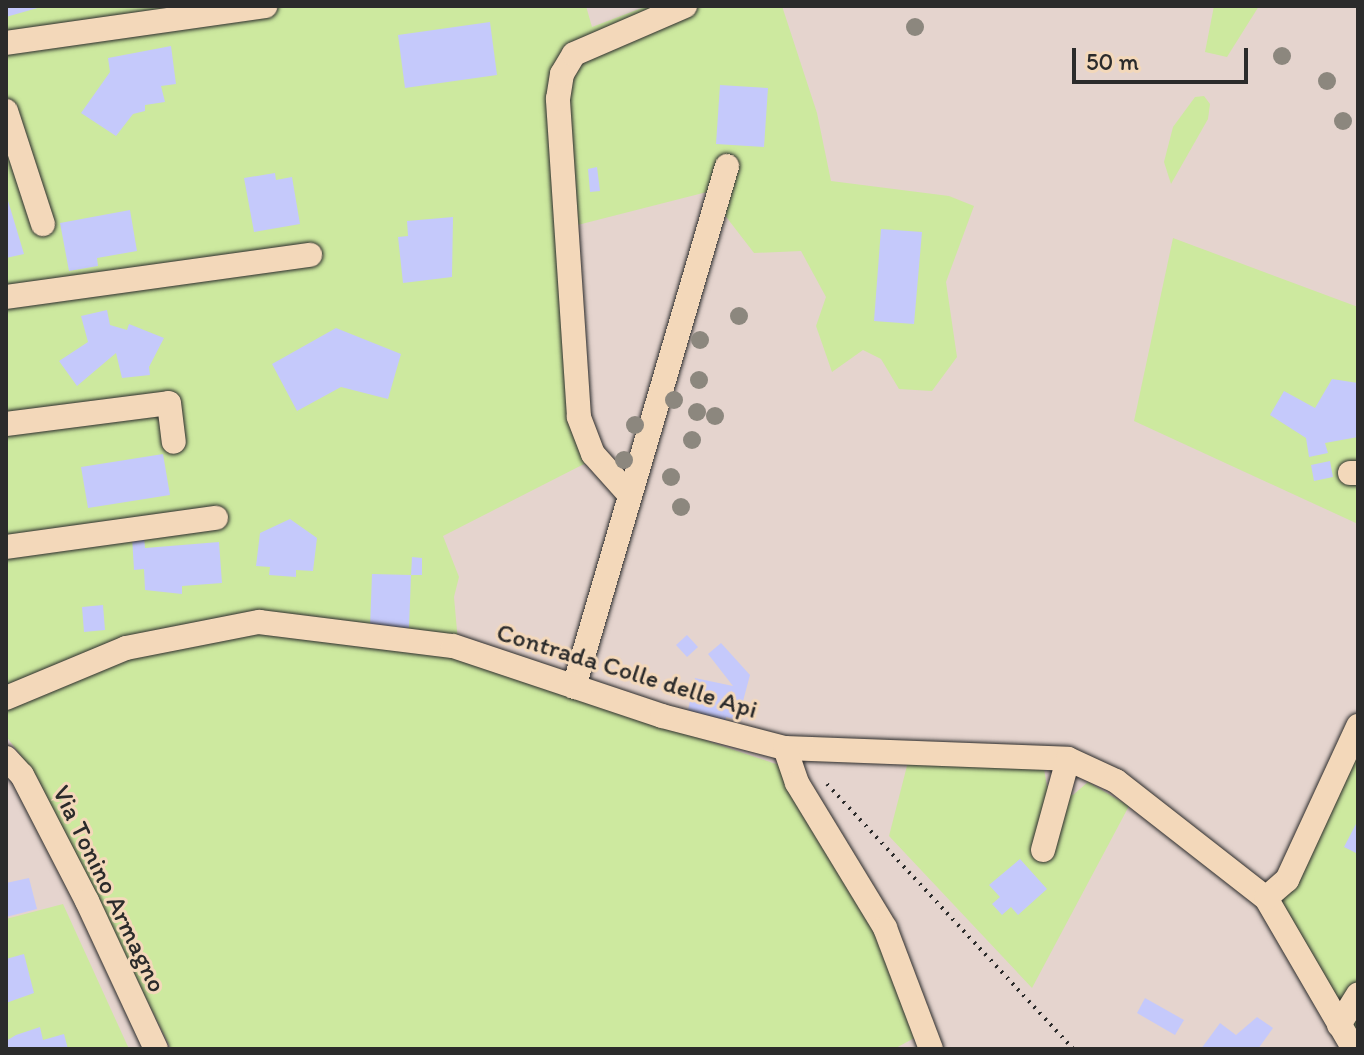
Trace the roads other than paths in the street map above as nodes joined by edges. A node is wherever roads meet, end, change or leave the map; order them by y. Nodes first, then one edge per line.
1 (265, 6) edge
2 (685, 6) edge
3 (6, 43) edge
4 (6, 111) edge
5 (727, 166) dead end
6 (43, 224) dead end
7 (310, 255) dead end
8 (6, 297) edge
9 (6, 424) edge
10 (174, 442) dead end
11 (628, 493) junction
12 (216, 518) dead end
13 (6, 547) edge
14 (574, 687) junction
15 (6, 698) edge
16 (1358, 726) edge
17 (785, 748) junction
18 (6, 758) edge
19 (1068, 759) junction
20 (1043, 850) dead end
21 (1266, 898) junction
22 (1358, 995) edge
23 (1339, 1025) junction
24 (156, 1049) edge
25 (931, 1049) edge
26 (1354, 1049) edge

1 - 3 street
2 - 11 street
4 - 6 street
5 - 11 street
7 - 8 street
9 - 10 street
11 - 14 street
12 - 13 street
14 - 15 street, Contrada Colle delle Api
14 - 17 street, Contrada Colle delle Api
16 - 21 street
17 - 19 street, Contrada Colle delle Api
17 - 25 street
18 - 24 street, Via Tonino Armagno
19 - 20 street
19 - 21 street, Contrada Colle delle Api
21 - 23 street, Contrada Colle delle Api
22 - 23 street
23 - 26 street, Contrada Colle delle Api

